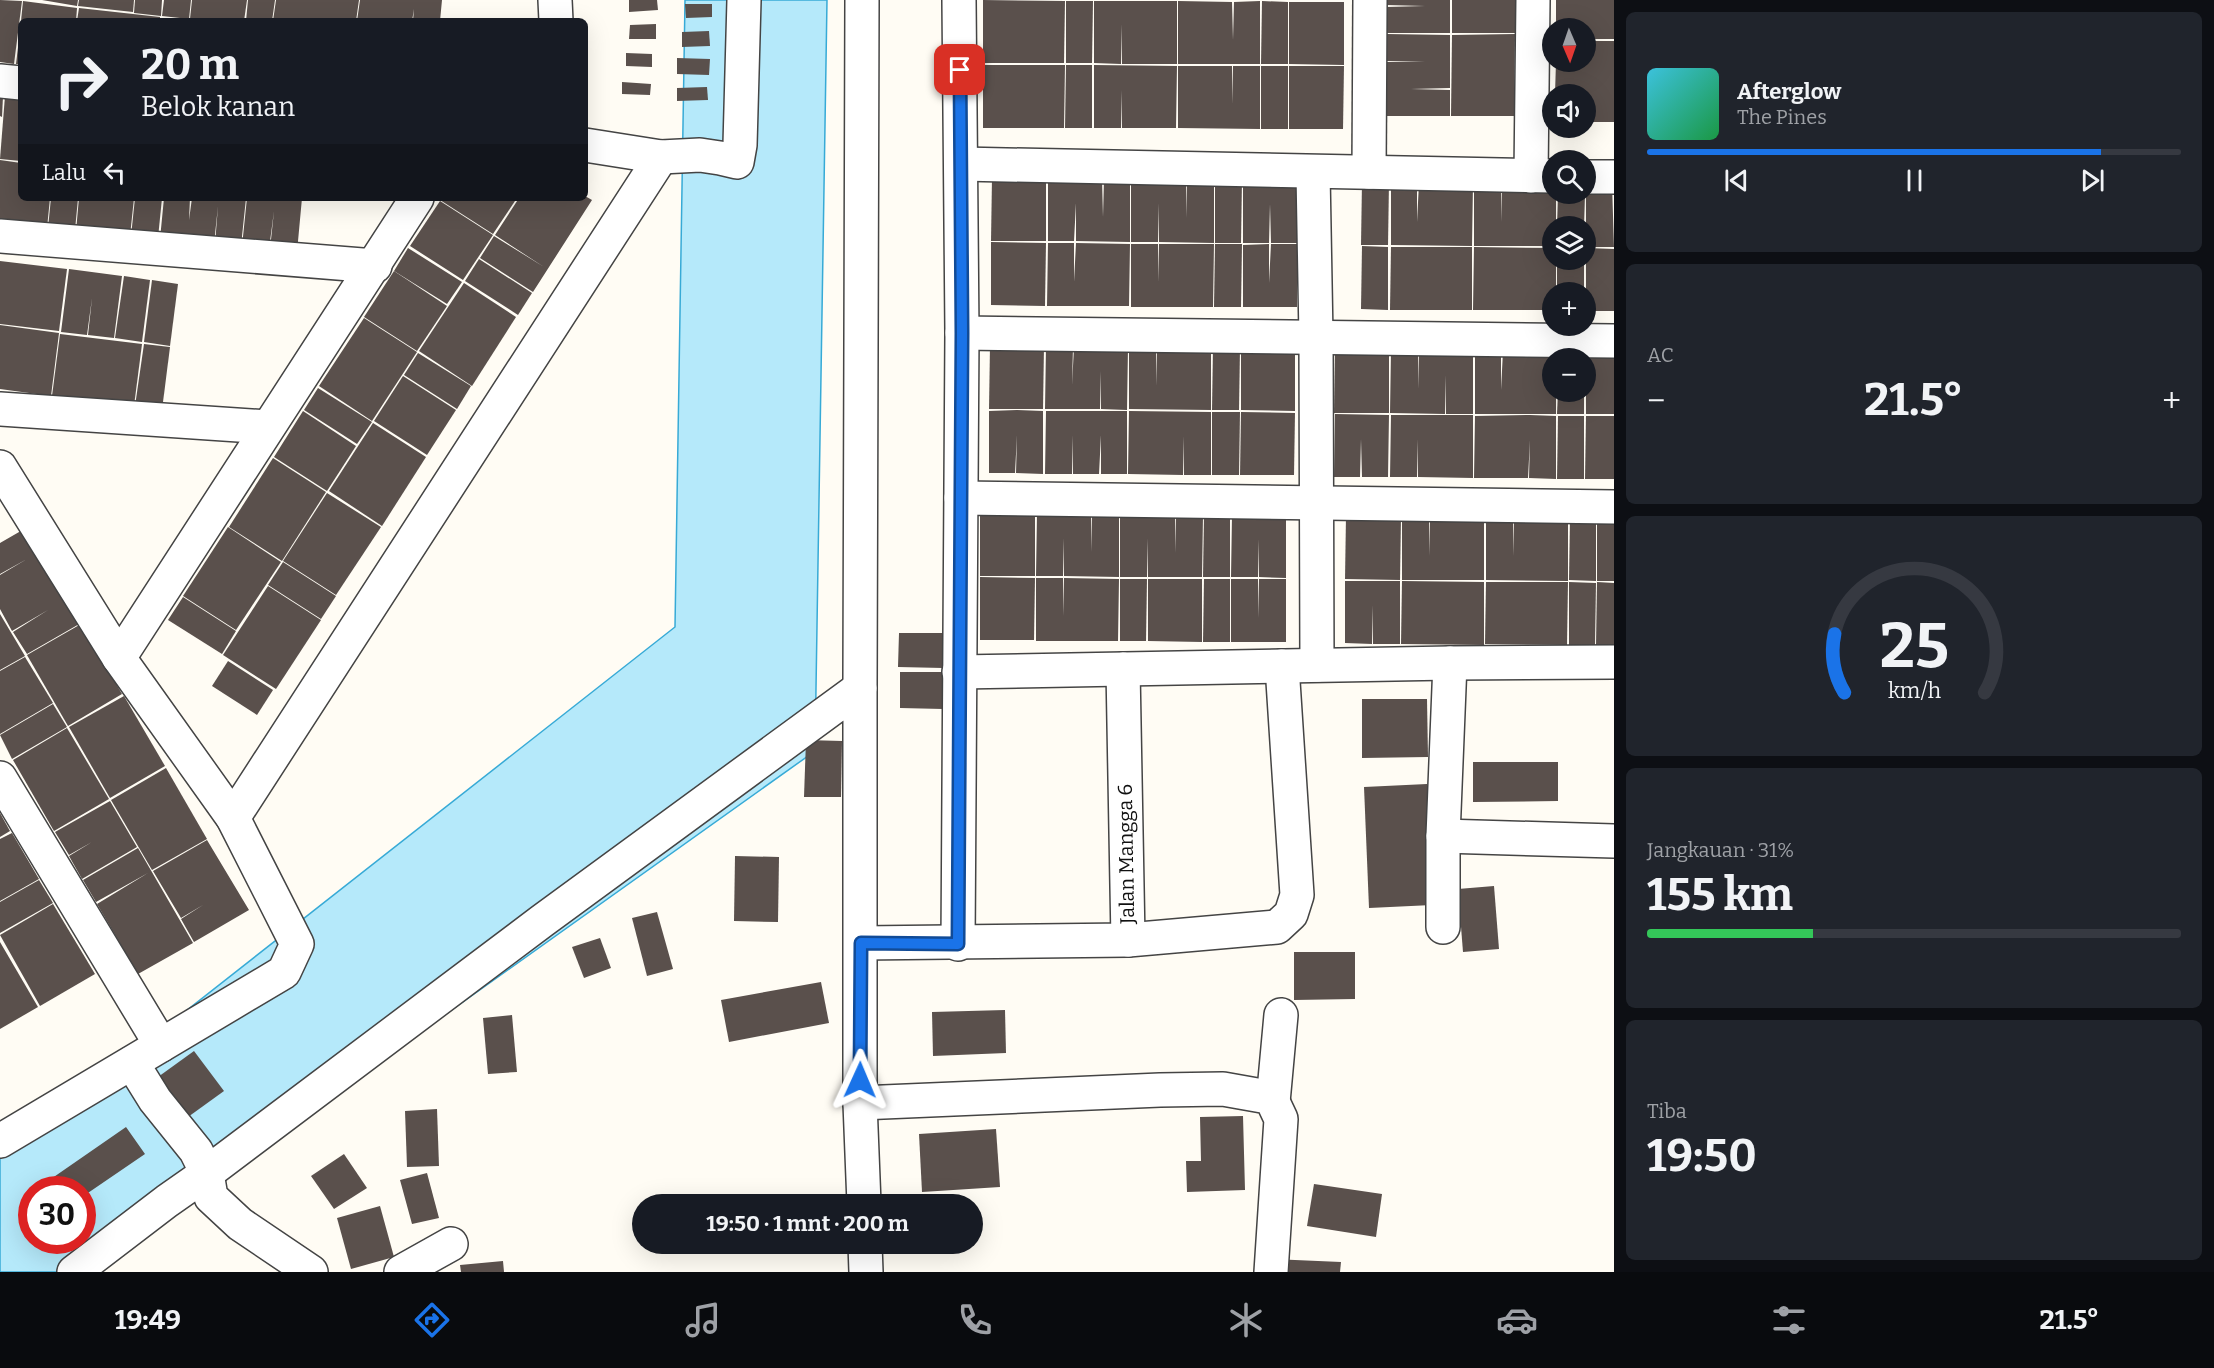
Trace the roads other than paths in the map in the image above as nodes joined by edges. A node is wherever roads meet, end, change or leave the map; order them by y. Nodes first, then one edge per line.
1 (555, 0) edge
2 (744, 0) edge
3 (862, 0) edge
4 (959, 0) edge
5 (1370, 0) edge
6 (1533, 0) edge
7 (556, 18) edge
8 (0, 81) edge
9 (18, 83) edge
10 (588, 145) edge
11 (661, 157) junction
12 (961, 164) junction
13 (1313, 172) junction
14 (1369, 172) junction
15 (1542, 176) edge
16 (1596, 177) edge
17 (1614, 177) edge
18 (415, 201) edge
19 (0, 236) edge
20 (375, 266) junction
21 (962, 333) junction
22 (1316, 337) junction
23 (1614, 341) edge
24 (0, 409) edge
25 (267, 428) junction
26 (0, 467) edge
27 (961, 498) junction
28 (1316, 503) junction
29 (1614, 507) edge
30 (119, 658) junction
31 (1614, 662) edge
32 (1450, 663) junction
33 (1317, 665) junction
34 (1282, 666) junction
35 (1123, 669) junction
36 (959, 672) junction
37 (860, 688) junction
38 (0, 778) edge
39 (233, 818) junction
40 (1443, 836) junction
41 (1614, 841) edge
42 (1443, 927) dead end
43 (1128, 940) junction
44 (861, 943) junction
45 (958, 944) junction
46 (1281, 1015) dead end
47 (161, 1045) junction
48 (132, 1063) junction
49 (860, 1102) junction
50 (1273, 1102) junction
51 (3, 1132) edge
52 (201, 1162) junction
53 (864, 1194) edge
54 (451, 1245) dead end
55 (865, 1254) edge
56 (74, 1272) edge
57 (311, 1272) edge
58 (401, 1272) edge
59 (866, 1272) edge
60 (1271, 1272) edge

1 - 7 street
2 - 11 street
3 - 37 street
4 - 12 street
5 - 14 street
6 - 15 street
8 - 9 street
10 - 11 street
11 - 39 street
12 - 13 street
12 - 21 street
13 - 14 street
13 - 22 street
14 - 15 street
16 - 17 street
18 - 20 street
19 - 20 street
20 - 25 street
21 - 22 street
21 - 27 street
22 - 23 street
22 - 28 street
24 - 25 street
25 - 30 street
26 - 30 street
27 - 28 street
27 - 36 street
28 - 29 street
28 - 33 street
30 - 39 street
31 - 32 street
32 - 33 street
32 - 40 street
33 - 34 street
34 - 35 street
34 - 43 street
35 - 36 street
35 - 43 street, Jalan Mangga 6
36 - 45 street
37 - 44 street
37 - 52 street
38 - 47 street
39 - 47 street
40 - 41 street
40 - 42 street
43 - 45 street, Jalan Mangga 6
44 - 45 street, Jalan Mangga 6
44 - 49 street
46 - 50 street
47 - 48 street
48 - 51 street
48 - 52 street
49 - 50 street
49 - 53 street
50 - 60 street
52 - 56 street
52 - 57 street
54 - 58 street
55 - 59 street

